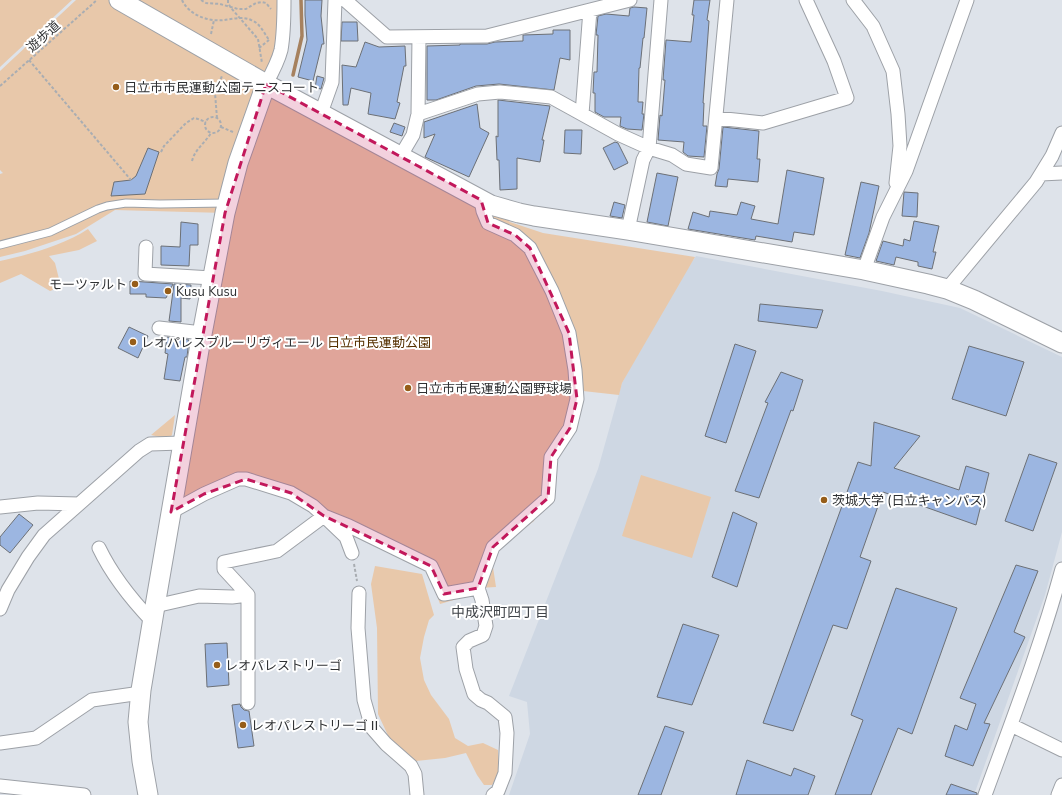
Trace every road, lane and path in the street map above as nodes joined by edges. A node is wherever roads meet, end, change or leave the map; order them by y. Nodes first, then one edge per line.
1 (97, 0) edge
2 (119, 0) edge
3 (182, 0) edge
4 (201, 0) edge
5 (228, 0) edge
6 (284, 0) edge
7 (335, 0) edge
8 (345, 0) edge
9 (630, 0) edge
10 (661, 0) edge
11 (727, 0) edge
12 (806, 0) edge
13 (853, 0) edge
14 (967, 0) edge
15 (230, 7) junction
16 (590, 10) junction
17 (272, 12) dead end
18 (239, 18) junction
19 (272, 34) dead end
20 (419, 37) junction
21 (269, 40) junction
22 (259, 48) junction
23 (29, 60) junction
24 (228, 62) junction
25 (266, 84) junction
26 (0, 86) edge
27 (321, 113) junction
28 (418, 114) junction
29 (582, 114) junction
30 (217, 118) junction
31 (716, 118) junction
32 (206, 122) junction
33 (211, 132) junction
34 (1062, 133) edge
35 (649, 148) junction
36 (161, 152) dead end
37 (400, 157) junction
38 (192, 161) dead end
39 (1062, 173) edge
40 (1041, 174) junction
41 (131, 180) dead end
42 (893, 197) junction
43 (481, 200) junction
44 (227, 203) junction
45 (628, 230) junction
46 (0, 245) edge
47 (146, 247) dead end
48 (864, 270) junction
49 (212, 278) junction
50 (947, 289) junction
51 (159, 328) dead end
52 (202, 334) junction
53 (1062, 343) edge
54 (182, 443) junction
55 (79, 504) junction
56 (0, 507) edge
57 (171, 512) junction
58 (324, 516) junction
59 (99, 548) dead end
60 (352, 553) joint
61 (1062, 569) edge
62 (478, 588) junction
63 (359, 593) joint
64 (248, 595) junction
65 (0, 609) edge
66 (153, 614) junction
67 (141, 693) junction
68 (248, 703) dead end
69 (1011, 725) junction
70 (0, 743) edge
71 (1062, 750) edge
72 (1062, 785) edge
73 (0, 786) edge
74 (84, 795) edge
75 (148, 795) edge
76 (417, 795) edge
77 (493, 795) edge
78 (985, 795) edge
79 (1058, 795) edge

1 - 23 path, 遊歩道
2 - 24 street
3 - 18 path
4 - 15 path
5 - 15 path
6 - 25 street
7 - 27 street
8 - 20 street
9 - 16 street
10 - 35 street
11 - 31 street
12 - 31 street
13 - 42 street
14 - 42 street
15 - 17 path
15 - 18 path
16 - 20 street
16 - 29 street
18 - 21 path
18 - 22 path
19 - 21 path
20 - 28 street
21 - 22 path
22 - 25 path
23 - 26 path, 遊歩道
23 - 41 path
24 - 25 street
24 - 30 path
25 - 27 street
25 - 44 street
27 - 37 street
28 - 29 street
28 - 37 street
29 - 35 street
30 - 32 path
30 - 33 path
31 - 35 street
32 - 33 path
32 - 36 path
33 - 38 path
34 - 40 street
35 - 45 street
37 - 43 street
39 - 40 street
40 - 50 street
42 - 48 street
43 - 45 street
43 - 62 street
44 - 46 lane
44 - 49 street
45 - 48 street
47 - 49 street
48 - 50 street
49 - 52 street
50 - 53 street
51 - 52 street
52 - 54 street
54 - 55 street
54 - 57 street
55 - 56 street
55 - 65 street
57 - 58 street
57 - 66 street
58 - 60 street
58 - 62 street
58 - 64 street
59 - 66 street
60 - 63 path
61 - 69 street
62 - 77 street
63 - 76 street
64 - 66 street
64 - 68 street
66 - 67 street
67 - 70 street
67 - 75 street
69 - 71 street
69 - 78 street
72 - 79 street
73 - 74 street

